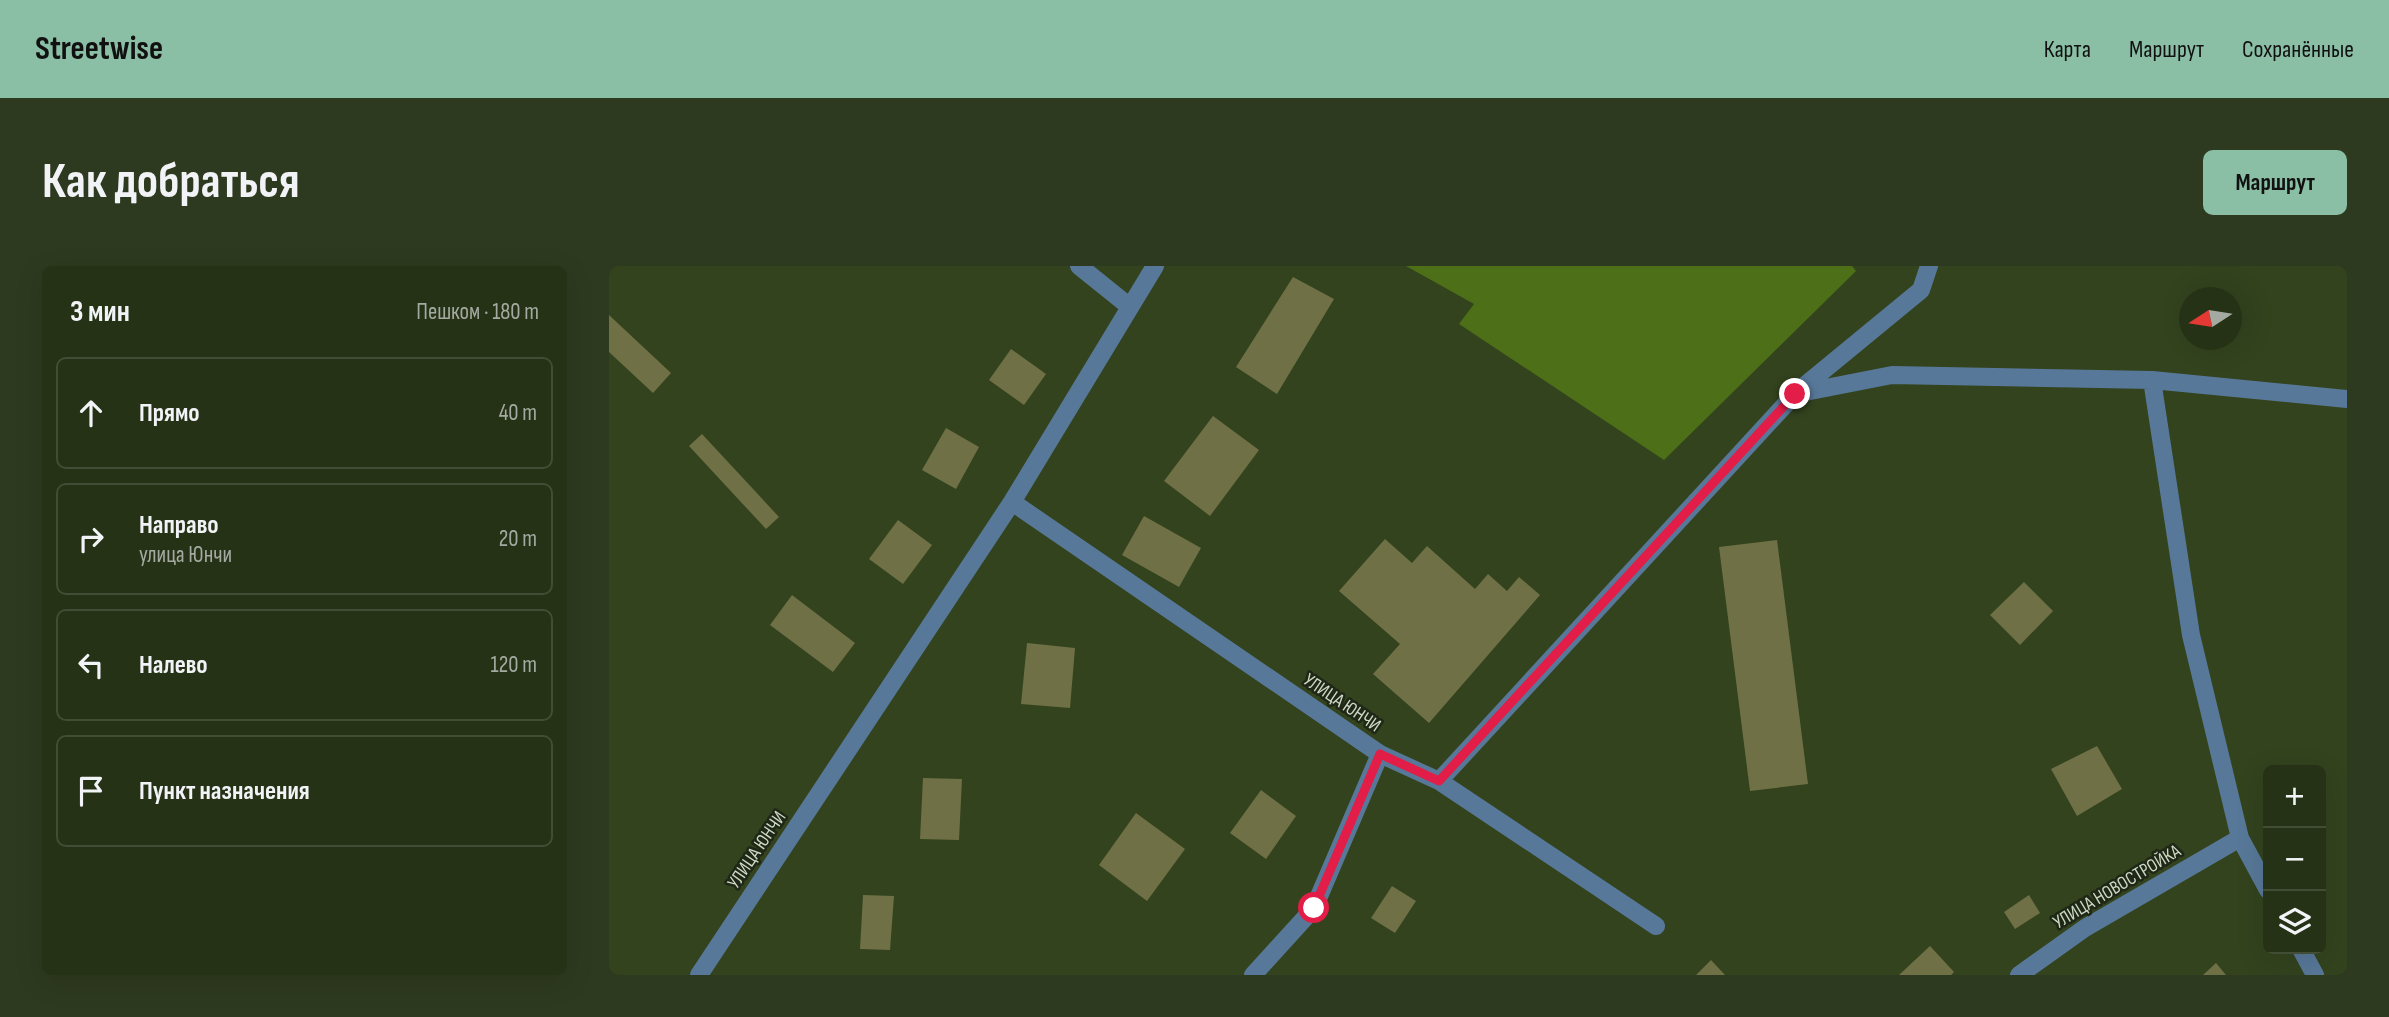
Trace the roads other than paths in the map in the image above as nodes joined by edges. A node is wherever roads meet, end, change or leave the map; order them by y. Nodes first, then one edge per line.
1 (1079, 266) edge
2 (1155, 266) edge
3 (1929, 266) edge
4 (1130, 307) junction
5 (2153, 380) junction
6 (1795, 394) junction
7 (2347, 399) edge
8 (1012, 502) junction
9 (1380, 754) junction
10 (1439, 781) junction
11 (2240, 838) junction
12 (2263, 881) edge
13 (1656, 926) dead end
14 (2304, 954) edge
15 (699, 975) edge
16 (1253, 975) edge
17 (2019, 975) edge
18 (2315, 975) edge

1 - 4 street
2 - 4 street, УЛИЦА ЮНЧИ
3 - 6 street
4 - 8 street, УЛИЦА ЮНЧИ
5 - 6 street
5 - 7 street
5 - 11 street
6 - 10 street
8 - 9 street, УЛИЦА ЮНЧИ
8 - 15 street, УЛИЦА ЮНЧИ
9 - 10 street, УЛИЦА ЮНЧИ
9 - 16 street
10 - 13 street, УЛИЦА ЮНЧИ
11 - 12 street
11 - 17 street, УЛИЦА НОВОСТРОЙКА
14 - 18 street

